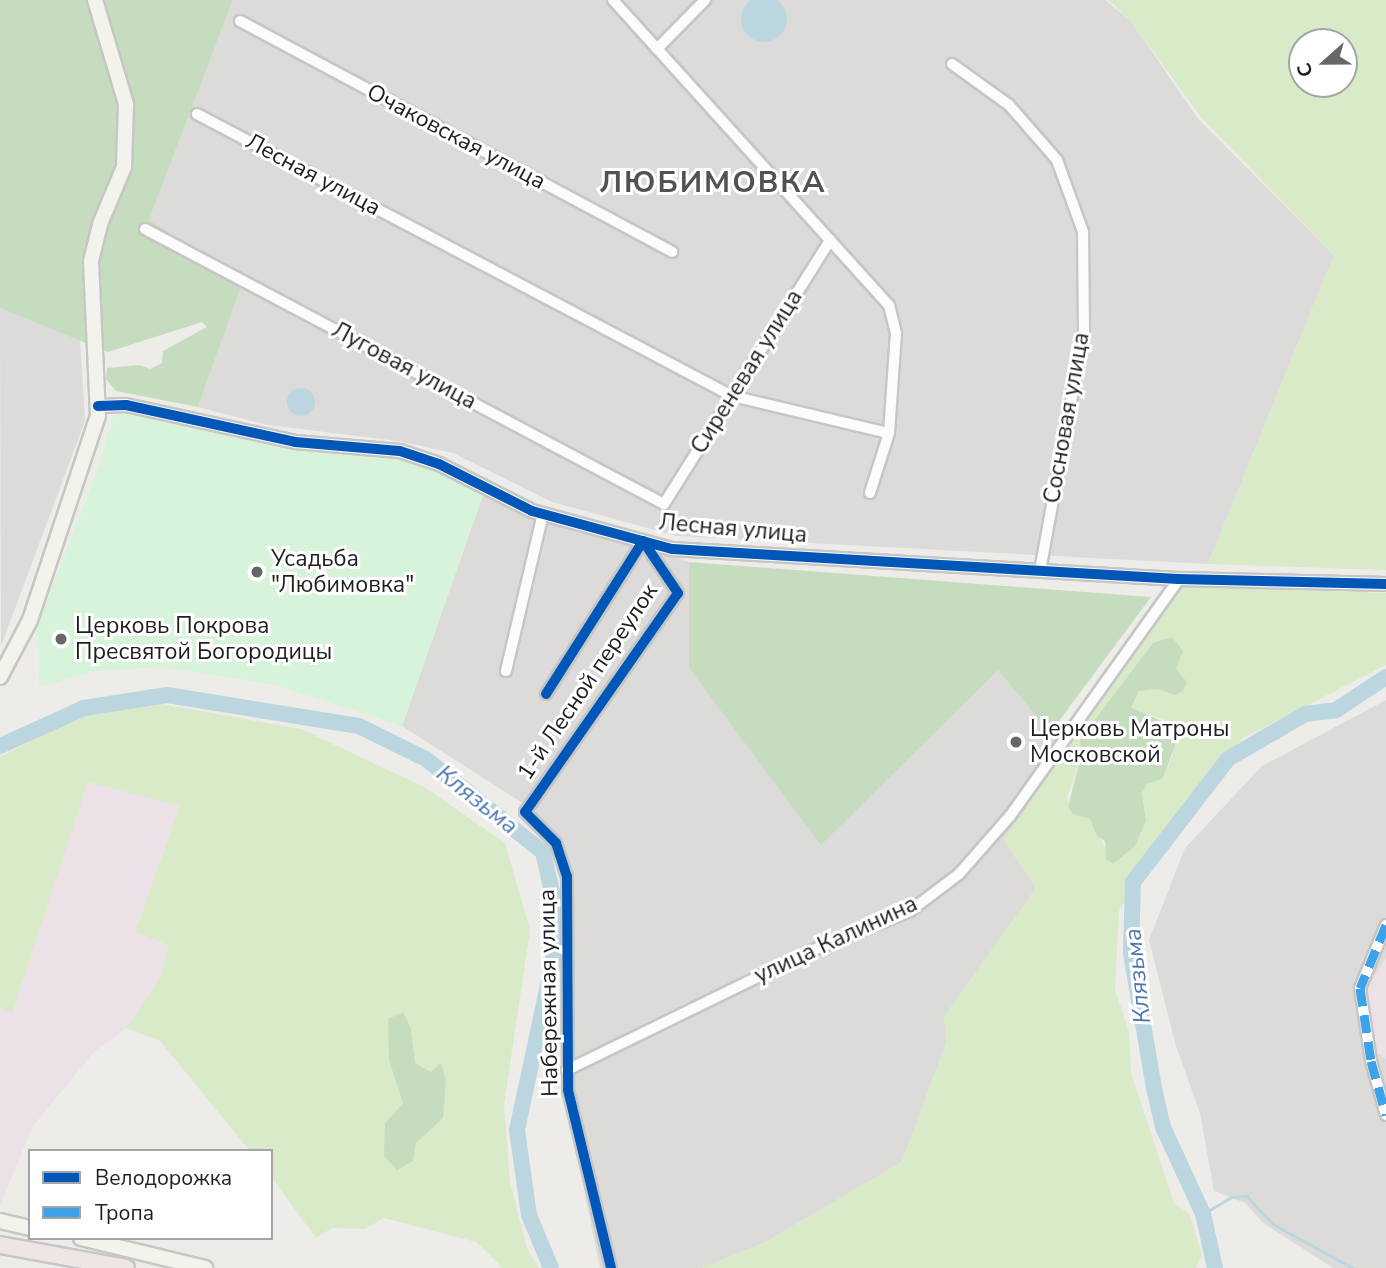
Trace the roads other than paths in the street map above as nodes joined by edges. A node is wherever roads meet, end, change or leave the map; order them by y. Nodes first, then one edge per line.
1 (95, 0) edge
2 (613, 0) edge
3 (705, 0) edge
4 (240, 21) dead end
5 (657, 49) junction
6 (952, 64) dead end
7 (197, 114) dead end
8 (145, 229) dead end
9 (830, 240) junction
10 (672, 253) dead end
11 (732, 396) junction
12 (98, 406) junction
13 (889, 433) junction
14 (870, 493) dead end
15 (664, 503) joint
16 (542, 513) junction
17 (643, 541) junction
18 (1040, 570) junction
19 (1178, 579) junction
20 (1386, 584) edge
21 (506, 671) dead end
22 (0, 677) edge
23 (546, 694) dead end
24 (525, 812) joint
25 (1386, 925) edge
26 (567, 1070) junction
27 (1386, 1115) edge
28 (0, 1221) edge
29 (28, 1228) edge
30 (89, 1240) edge
31 (0, 1245) edge
32 (126, 1268) edge
33 (205, 1268) edge
34 (611, 1268) edge

1 - 12 main road
2 - 5 street
3 - 5 street
4 - 10 street, Очаковская улица
5 - 9 street
6 - 18 street, Сосновая улица
7 - 11 street, Лесная улица
8 - 15 street, Луговая улица
9 - 11 street, Сиреневая улица
9 - 13 street
11 - 13 street, Лесная улица
11 - 15 street, Сиреневая улица
12 - 16 street, Лесная улица
12 - 22 main road
13 - 14 street
16 - 17 street, Лесная улица
16 - 21 street
17 - 18 street, Лесная улица
17 - 23 street
17 - 24 street, 1-й Лесной переулок
18 - 19 street, Лесная улица
19 - 20 street, Лесная улица
19 - 26 street, улица Калинина
24 - 26 street, Набережная улица
25 - 27 street
26 - 34 street, Набережная улица
28 - 29 main road
30 - 33 main road
31 - 32 highway

